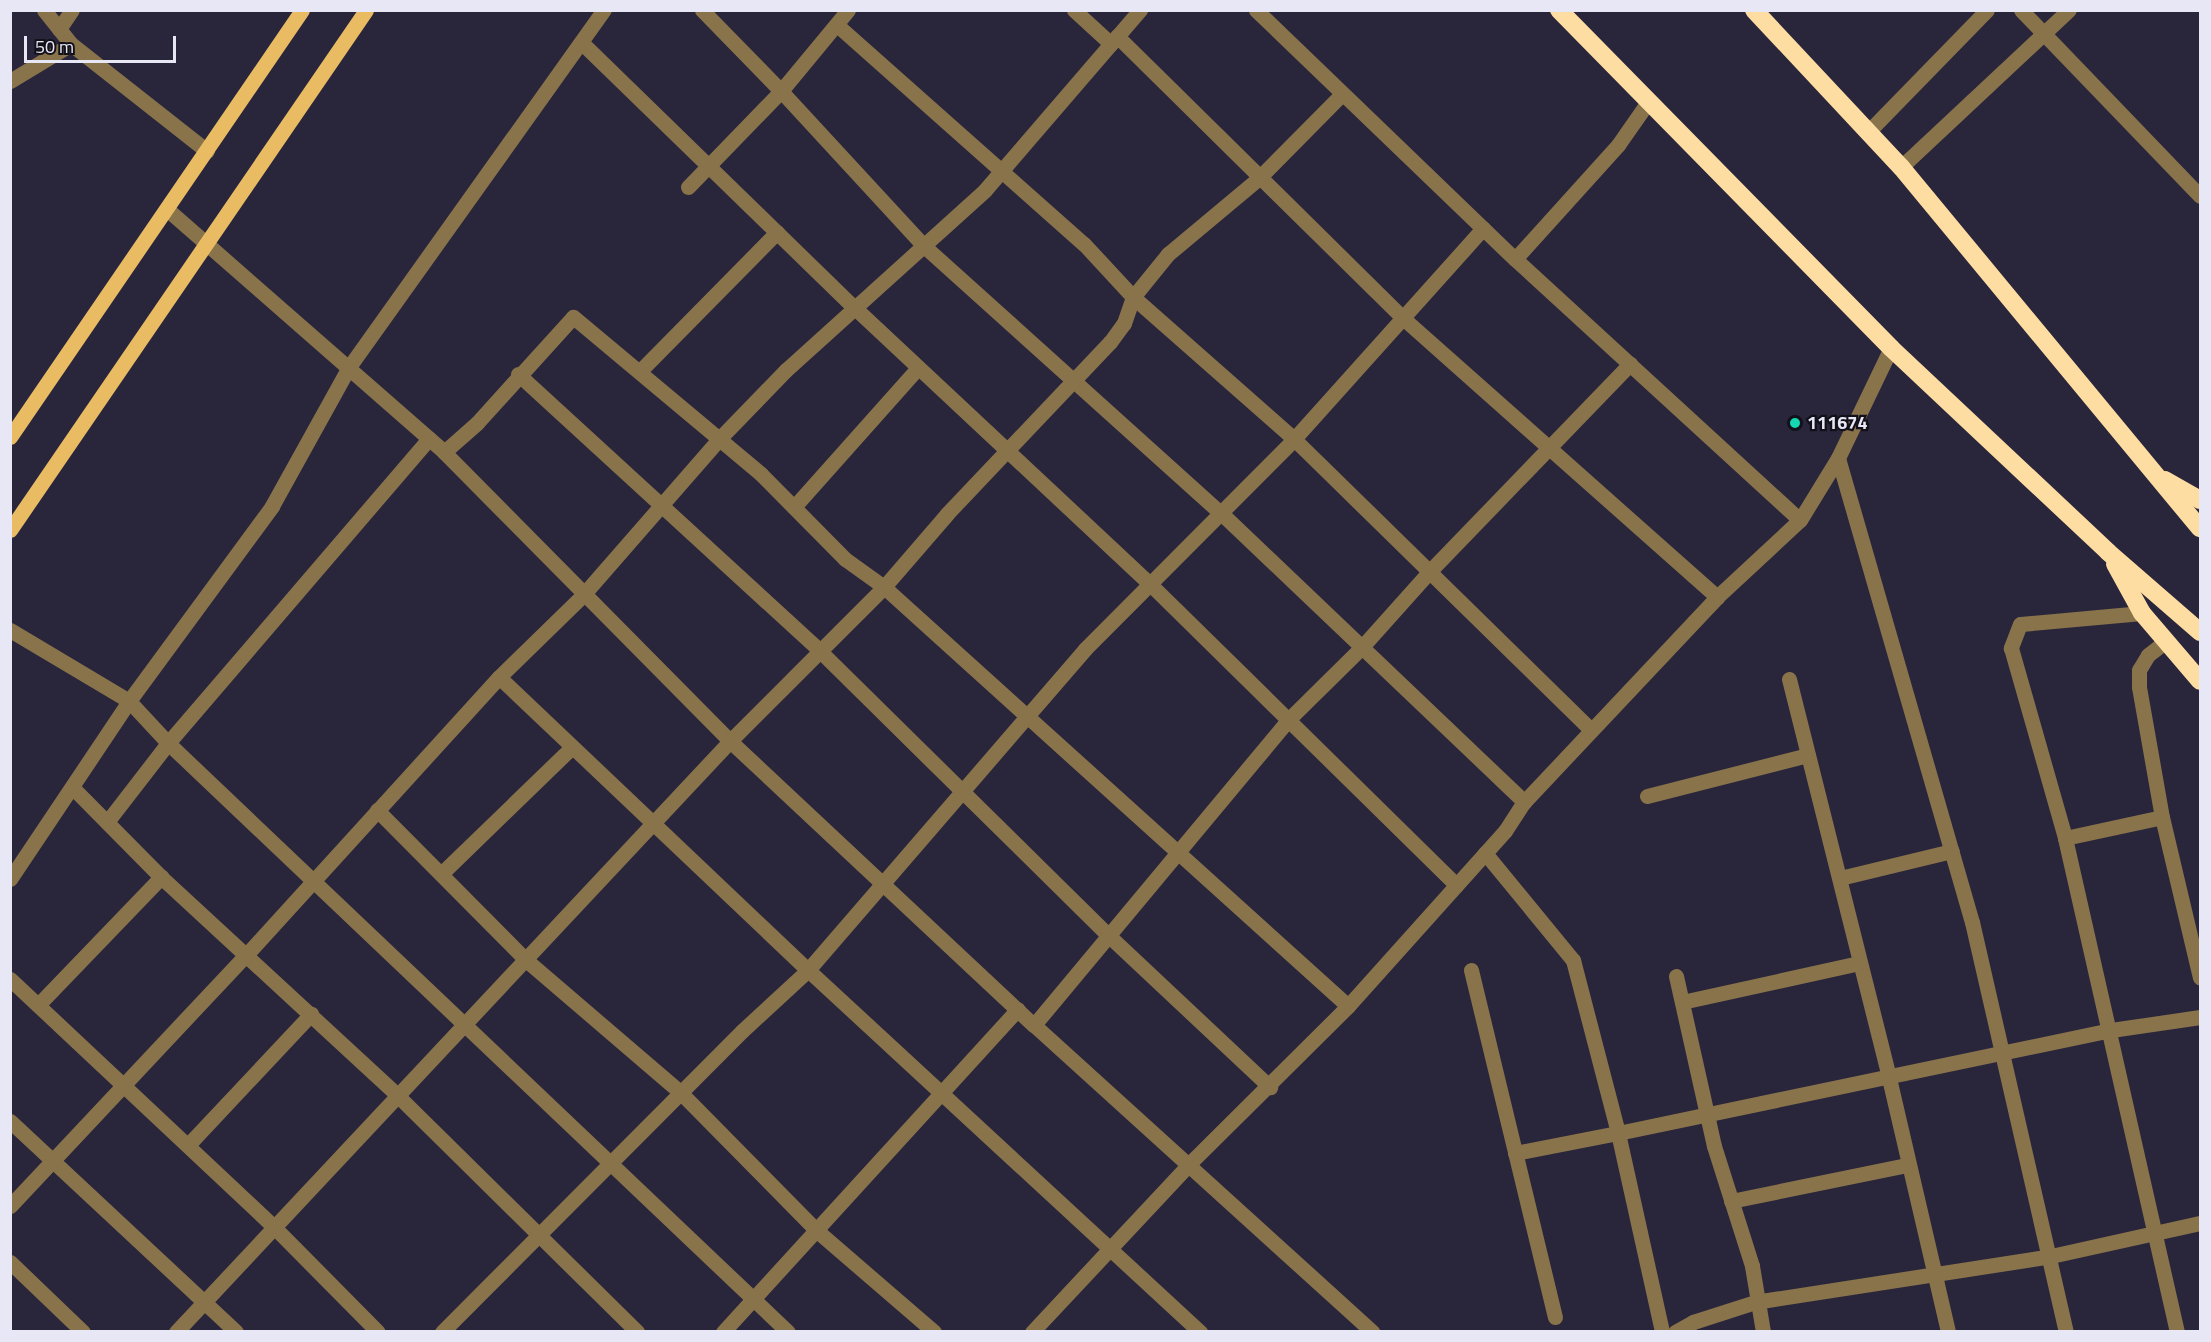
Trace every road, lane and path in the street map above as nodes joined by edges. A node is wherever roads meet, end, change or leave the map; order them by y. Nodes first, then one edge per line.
1 (44, 10) edge
2 (72, 10) edge
3 (302, 10) edge
4 (366, 10) edge
5 (604, 10) edge
6 (702, 10) edge
7 (848, 10) edge
8 (1074, 10) edge
9 (1140, 10) edge
10 (1256, 10) edge
11 (1559, 10) edge
12 (1754, 10) edge
13 (1987, 10) edge
14 (2021, 10) edge
15 (2069, 10) edge
16 (837, 25) junction
17 (59, 29) junction
18 (2045, 33) junction
19 (1114, 40) junction
20 (582, 43) junction
21 (71, 44) junction
22 (10, 81) edge
23 (781, 91) junction
24 (1342, 94) junction
25 (1648, 102) junction
26 (1868, 132) junction
27 (207, 151) junction
28 (710, 165) junction
29 (1901, 167) junction
30 (1001, 171) junction
31 (1259, 178) junction
32 (688, 188) dead end
33 (2200, 196) edge
34 (168, 210) junction
35 (1483, 228) junction
36 (777, 232) junction
37 (207, 243) junction
38 (924, 246) junction
39 (1515, 259) junction
40 (1133, 297) junction
41 (856, 309) junction
42 (1404, 319) junction
43 (1891, 348) junction
44 (1630, 364) junction
45 (349, 367) junction
46 (918, 368) junction
47 (640, 371) junction
48 (518, 374) junction
49 (1072, 378) junction
50 (10, 437) edge
51 (720, 438) junction
52 (429, 439) junction
53 (1294, 439) junction
54 (1549, 447) junction
55 (444, 452) junction
56 (1007, 452) junction
57 (1838, 458) junction
58 (2156, 475) junction
59 (2200, 500) edge
60 (665, 506) junction
61 (794, 507) junction
62 (1221, 513) junction
63 (1800, 520) junction
64 (2200, 528) edge
65 (10, 530) edge
66 (2108, 552) junction
67 (1428, 573) junction
68 (1149, 583) junction
69 (885, 587) junction
70 (583, 595) junction
71 (1717, 597) junction
72 (2142, 613) junction
73 (10, 630) edge
74 (2200, 632) edge
75 (2166, 641) junction
76 (1361, 648) junction
77 (822, 653) junction
78 (499, 677) junction
79 (1789, 679) dead end
80 (2200, 681) edge
81 (129, 701) junction
82 (1026, 718) junction
83 (1288, 720) junction
84 (1591, 730) junction
85 (730, 741) junction
86 (168, 742) junction
87 (572, 747) junction
88 (1808, 755) junction
89 (73, 788) junction
90 (962, 790) junction
91 (1647, 796) dead end
92 (1524, 802) junction
93 (377, 810) junction
94 (2162, 817) junction
95 (106, 822) junction
96 (653, 824) junction
97 (2065, 838) junction
98 (1952, 851) junction
99 (1180, 853) junction
100 (1485, 853) junction
101 (441, 874) junction
102 (161, 877) junction
103 (1840, 878) junction
104 (10, 879) edge
105 (314, 880) junction
106 (885, 883) junction
107 (1456, 885) junction
108 (1107, 934) junction
109 (248, 954) junction
110 (526, 960) junction
111 (1860, 963) junction
112 (808, 970) junction
113 (1471, 970) dead end
114 (1676, 976) dead end
115 (2200, 978) edge
116 (10, 979) edge
117 (1682, 1002) junction
118 (38, 1005) junction
119 (1348, 1006) junction
120 (1018, 1009) junction
121 (311, 1014) junction
122 (2200, 1017) edge
123 (466, 1023) junction
124 (1034, 1025) junction
125 (2111, 1030) junction
126 (2000, 1054) junction
127 (1889, 1078) junction
128 (124, 1084) junction
129 (1270, 1087) junction
130 (942, 1092) junction
131 (681, 1093) junction
132 (398, 1096) junction
133 (1707, 1116) junction
134 (10, 1121) edge
135 (1618, 1133) junction
136 (188, 1145) junction
137 (1515, 1153) junction
138 (51, 1161) junction
139 (610, 1163) junction
140 (1190, 1163) junction
141 (1907, 1165) junction
142 (1731, 1201) junction
143 (10, 1206) edge
144 (2200, 1223) edge
145 (275, 1228) junction
146 (816, 1230) junction
147 (2156, 1233) junction
148 (538, 1237) junction
149 (1110, 1248) junction
150 (2050, 1256) junction
151 (10, 1262) edge
152 (1934, 1276) junction
153 (753, 1298) junction
154 (205, 1302) junction
155 (1755, 1302) junction
156 (1555, 1317) dead end
157 (83, 1332) edge
158 (176, 1332) edge
159 (236, 1332) edge
160 (378, 1332) edge
161 (442, 1332) edge
162 (637, 1332) edge
163 (723, 1332) edge
164 (788, 1332) edge
165 (934, 1332) edge
166 (1032, 1332) edge
167 (1200, 1332) edge
168 (1372, 1332) edge
169 (1662, 1332) edge
170 (1675, 1332) edge
171 (1763, 1332) edge
172 (1948, 1332) edge
173 (2066, 1332) edge
174 (2177, 1332) edge

1 - 17 street
2 - 17 street
3 - 27 main road
4 - 37 main road
5 - 20 street
6 - 23 street
7 - 16 street
8 - 19 street
9 - 19 street
10 - 24 street
11 - 25 highway
12 - 26 highway
13 - 26 street
14 - 18 street
15 - 18 street
16 - 23 street
16 - 30 street
17 - 21 street
18 - 29 street
18 - 33 street
19 - 30 street
19 - 31 street
20 - 28 street
20 - 45 street
21 - 22 street
21 - 27 street
23 - 28 street
23 - 38 street
24 - 31 street
24 - 35 street
25 - 39 street
25 - 43 highway
26 - 29 highway
27 - 34 main road
28 - 32 street
28 - 36 street
29 - 58 highway
30 - 38 street
30 - 40 street
31 - 40 street
31 - 42 street
34 - 37 street
34 - 50 main road
35 - 39 street
35 - 42 street
36 - 41 street
36 - 47 street
37 - 45 street
37 - 65 main road
38 - 41 street
38 - 49 street
39 - 44 street
40 - 49 street
40 - 53 street
41 - 46 street
41 - 51 street
42 - 53 street
42 - 54 street
43 - 57 street
43 - 66 highway
44 - 54 street
44 - 63 street
45 - 52 street
45 - 81 street
46 - 56 street
46 - 61 street
47 - 48 street
47 - 51 street
48 - 55 street
48 - 60 street
49 - 56 street
49 - 62 street
51 - 60 street
51 - 61 street
52 - 55 street
52 - 86 street
53 - 62 street
53 - 67 street
54 - 67 street
54 - 71 street
55 - 70 street
56 - 68 street
56 - 69 street
57 - 63 street
57 - 98 street
58 - 59 highway
58 - 64 highway
60 - 70 street
60 - 77 street
61 - 69 street
62 - 68 street
62 - 76 street
63 - 71 street
66 - 72 highway
66 - 74 highway
67 - 76 street
67 - 84 street
68 - 82 street
68 - 83 street
69 - 77 street
69 - 82 street
70 - 78 street
70 - 85 street
71 - 84 street
72 - 75 highway
72 - 97 street
73 - 81 street
75 - 80 highway
75 - 94 street
76 - 83 street
76 - 92 street
77 - 85 street
77 - 90 street
78 - 87 street
78 - 93 street
79 - 88 street
81 - 86 street
81 - 89 street
82 - 90 street
82 - 99 street
83 - 99 street
83 - 107 street
84 - 92 street
85 - 96 street
85 - 106 street
86 - 95 street
86 - 105 street
87 - 96 street
87 - 101 street
88 - 91 street
88 - 103 street
89 - 95 street
89 - 104 street
90 - 106 street
90 - 108 street
92 - 100 street
93 - 101 street
93 - 105 street
94 - 97 street
94 - 115 street
95 - 102 street
96 - 110 street
96 - 112 street
97 - 125 street
98 - 103 street
98 - 126 street
99 - 108 street
99 - 119 street
100 - 107 street
100 - 135 street
101 - 110 street
102 - 109 street
102 - 118 street
103 - 111 street
105 - 109 street
105 - 123 street
106 - 112 street
106 - 120 street
107 - 119 street
108 - 124 street
108 - 129 street
109 - 121 street
109 - 128 street
110 - 123 street
110 - 131 street
111 - 117 street
111 - 127 street
112 - 130 street
112 - 131 street
113 - 137 street
114 - 117 street
116 - 118 street
117 - 133 street
118 - 128 street
119 - 129 street
120 - 124 street
120 - 130 street
121 - 132 street
121 - 136 street
122 - 125 street
123 - 132 street
123 - 139 street
124 - 140 street
125 - 126 street
125 - 147 street
126 - 127 street
126 - 150 street
127 - 133 street
127 - 141 street
128 - 136 street
128 - 138 street
129 - 140 street
130 - 146 street
130 - 149 street
131 - 139 street
131 - 146 street
132 - 145 street
132 - 148 street
133 - 135 street
133 - 142 street
134 - 138 street
135 - 137 street
135 - 169 street
136 - 145 street
137 - 156 street
138 - 143 street
138 - 154 street
139 - 148 street
139 - 153 street
140 - 149 street
140 - 168 street
141 - 142 street
141 - 152 street
142 - 155 street
144 - 147 street
145 - 154 street
145 - 160 street
146 - 153 street
146 - 165 street
147 - 150 street
147 - 174 street
148 - 161 street
148 - 162 street
149 - 166 street
149 - 167 street
150 - 152 street
150 - 173 street
151 - 157 street
152 - 155 street
152 - 172 street
153 - 163 street
153 - 164 street
154 - 158 street
154 - 159 street
155 - 170 street
155 - 171 street

